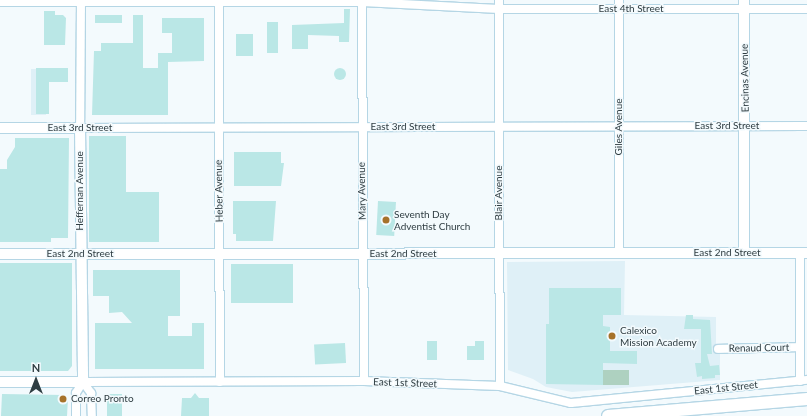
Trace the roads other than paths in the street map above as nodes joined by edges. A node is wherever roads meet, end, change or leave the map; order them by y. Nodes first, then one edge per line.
1 (219, 0) edge
2 (619, 0) edge
3 (81, 1) edge
4 (362, 1) edge
5 (0, 2) edge
6 (499, 4) edge
7 (744, 5) edge
8 (619, 9) junction
9 (807, 9) edge
10 (499, 126) junction
11 (745, 126) junction
12 (807, 126) edge
13 (362, 127) junction
14 (620, 127) junction
15 (0, 128) edge
16 (80, 128) junction
17 (218, 129) junction
18 (619, 253) junction
19 (744, 253) junction
20 (804, 253) edge
21 (0, 254) edge
22 (80, 254) junction
23 (220, 254) junction
24 (363, 254) junction
25 (500, 254) junction
26 (804, 317) edge
27 (800, 347) junction
28 (718, 349) dead end
29 (364, 381) junction
30 (804, 381) edge
31 (0, 382) edge
32 (83, 382) junction
33 (220, 382) junction
34 (500, 386) junction
35 (807, 399) edge
36 (76, 416) edge
37 (92, 416) edge
38 (608, 416) edge

1 - 3 street, East 4th Street
1 - 4 street, East 4th Street
1 - 17 street, Heber Avenue
2 - 8 street, Giles Avenue
3 - 5 street, East 4th Street
3 - 16 street, Heffernan Avenue
4 - 6 street, East 4th Street
4 - 13 street, Mary Avenue
6 - 8 street, East 4th Street
6 - 10 street, Blair Avenue
7 - 8 street, East 4th Street
7 - 9 street, East 4th Street
7 - 11 street, Encinas Avenue
8 - 14 street, Giles Avenue
10 - 13 street, East 3rd Street
10 - 14 street, East 3rd Street
10 - 25 street, Blair Avenue
11 - 12 street, East 3rd Street
11 - 14 street, East 3rd Street
11 - 19 street, Encinas Avenue
13 - 17 street, East 3rd Street
13 - 24 street, Mary Avenue
14 - 18 street, Giles Avenue
15 - 16 street, East 3rd Street
16 - 17 street, East 3rd Street
16 - 22 street, Heffernan Avenue
17 - 23 street, Heber Avenue
18 - 19 street, East 2nd Street
18 - 25 street, East 2nd Street
19 - 20 street, East 2nd Street
20 - 26 street
21 - 22 street, East 2nd Street
22 - 23 street, East 2nd Street
22 - 32 street, Heffernan Avenue
23 - 24 street, East 2nd Street
23 - 33 street, Heber Avenue
24 - 25 street, East 2nd Street
24 - 29 street, Mary Avenue
25 - 34 street, Blair Avenue
26 - 27 street
27 - 28 street, Renaud Court
27 - 30 street
29 - 33 street, East 1st Street
29 - 34 street, East 1st Street
30 - 34 street, East 1st Street
31 - 32 street, East 1st Street
32 - 33 street, East 1st Street
32 - 36 street, Heffernan Avenue
32 - 37 street, Heffernan Avenue
35 - 38 main road

